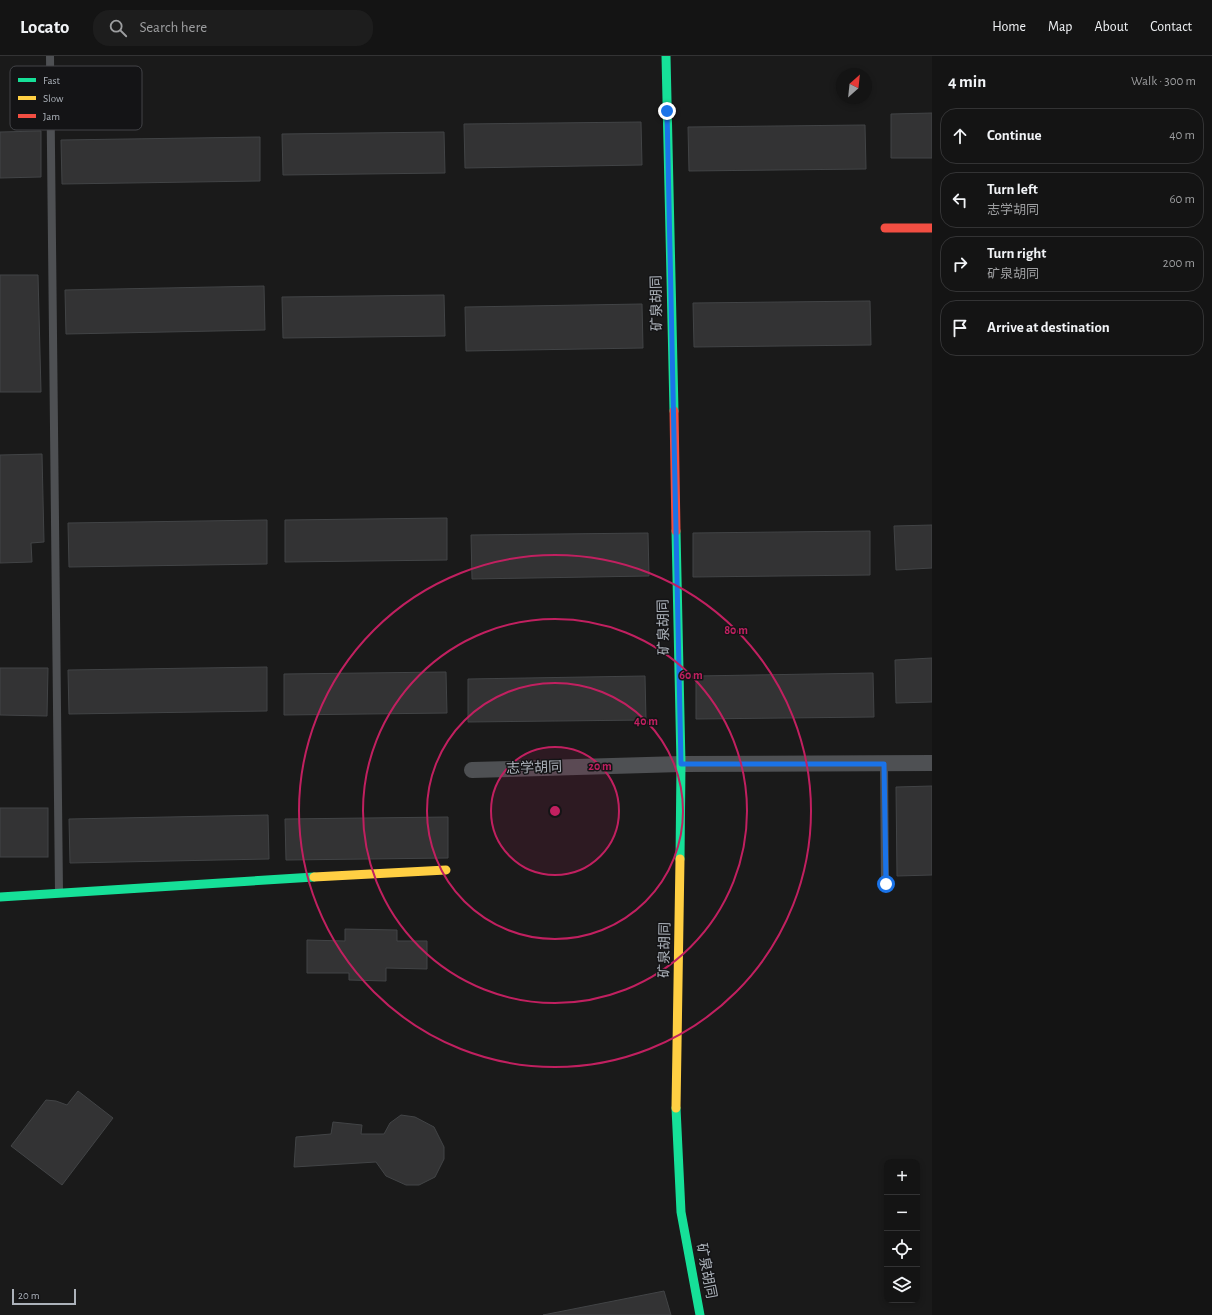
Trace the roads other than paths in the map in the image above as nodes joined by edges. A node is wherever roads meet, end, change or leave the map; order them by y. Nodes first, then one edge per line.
1 (50, 56) edge
2 (666, 56) edge
3 (50, 66) edge
4 (51, 130) edge
5 (885, 228) dead end
6 (932, 228) edge
7 (932, 763) edge
8 (681, 764) junction
9 (884, 764) junction
10 (472, 770) dead end
11 (446, 870) dead end
12 (886, 884) dead end
13 (59, 894) junction
14 (0, 897) edge
15 (700, 1315) edge

1 - 3 lane
2 - 8 street, 矿泉胡同
4 - 13 lane
5 - 6 street
7 - 9 street, 志学胡同
8 - 9 street, 志学胡同
8 - 10 street, 志学胡同
8 - 15 street, 矿泉胡同
9 - 12 lane
11 - 13 street
13 - 14 street

